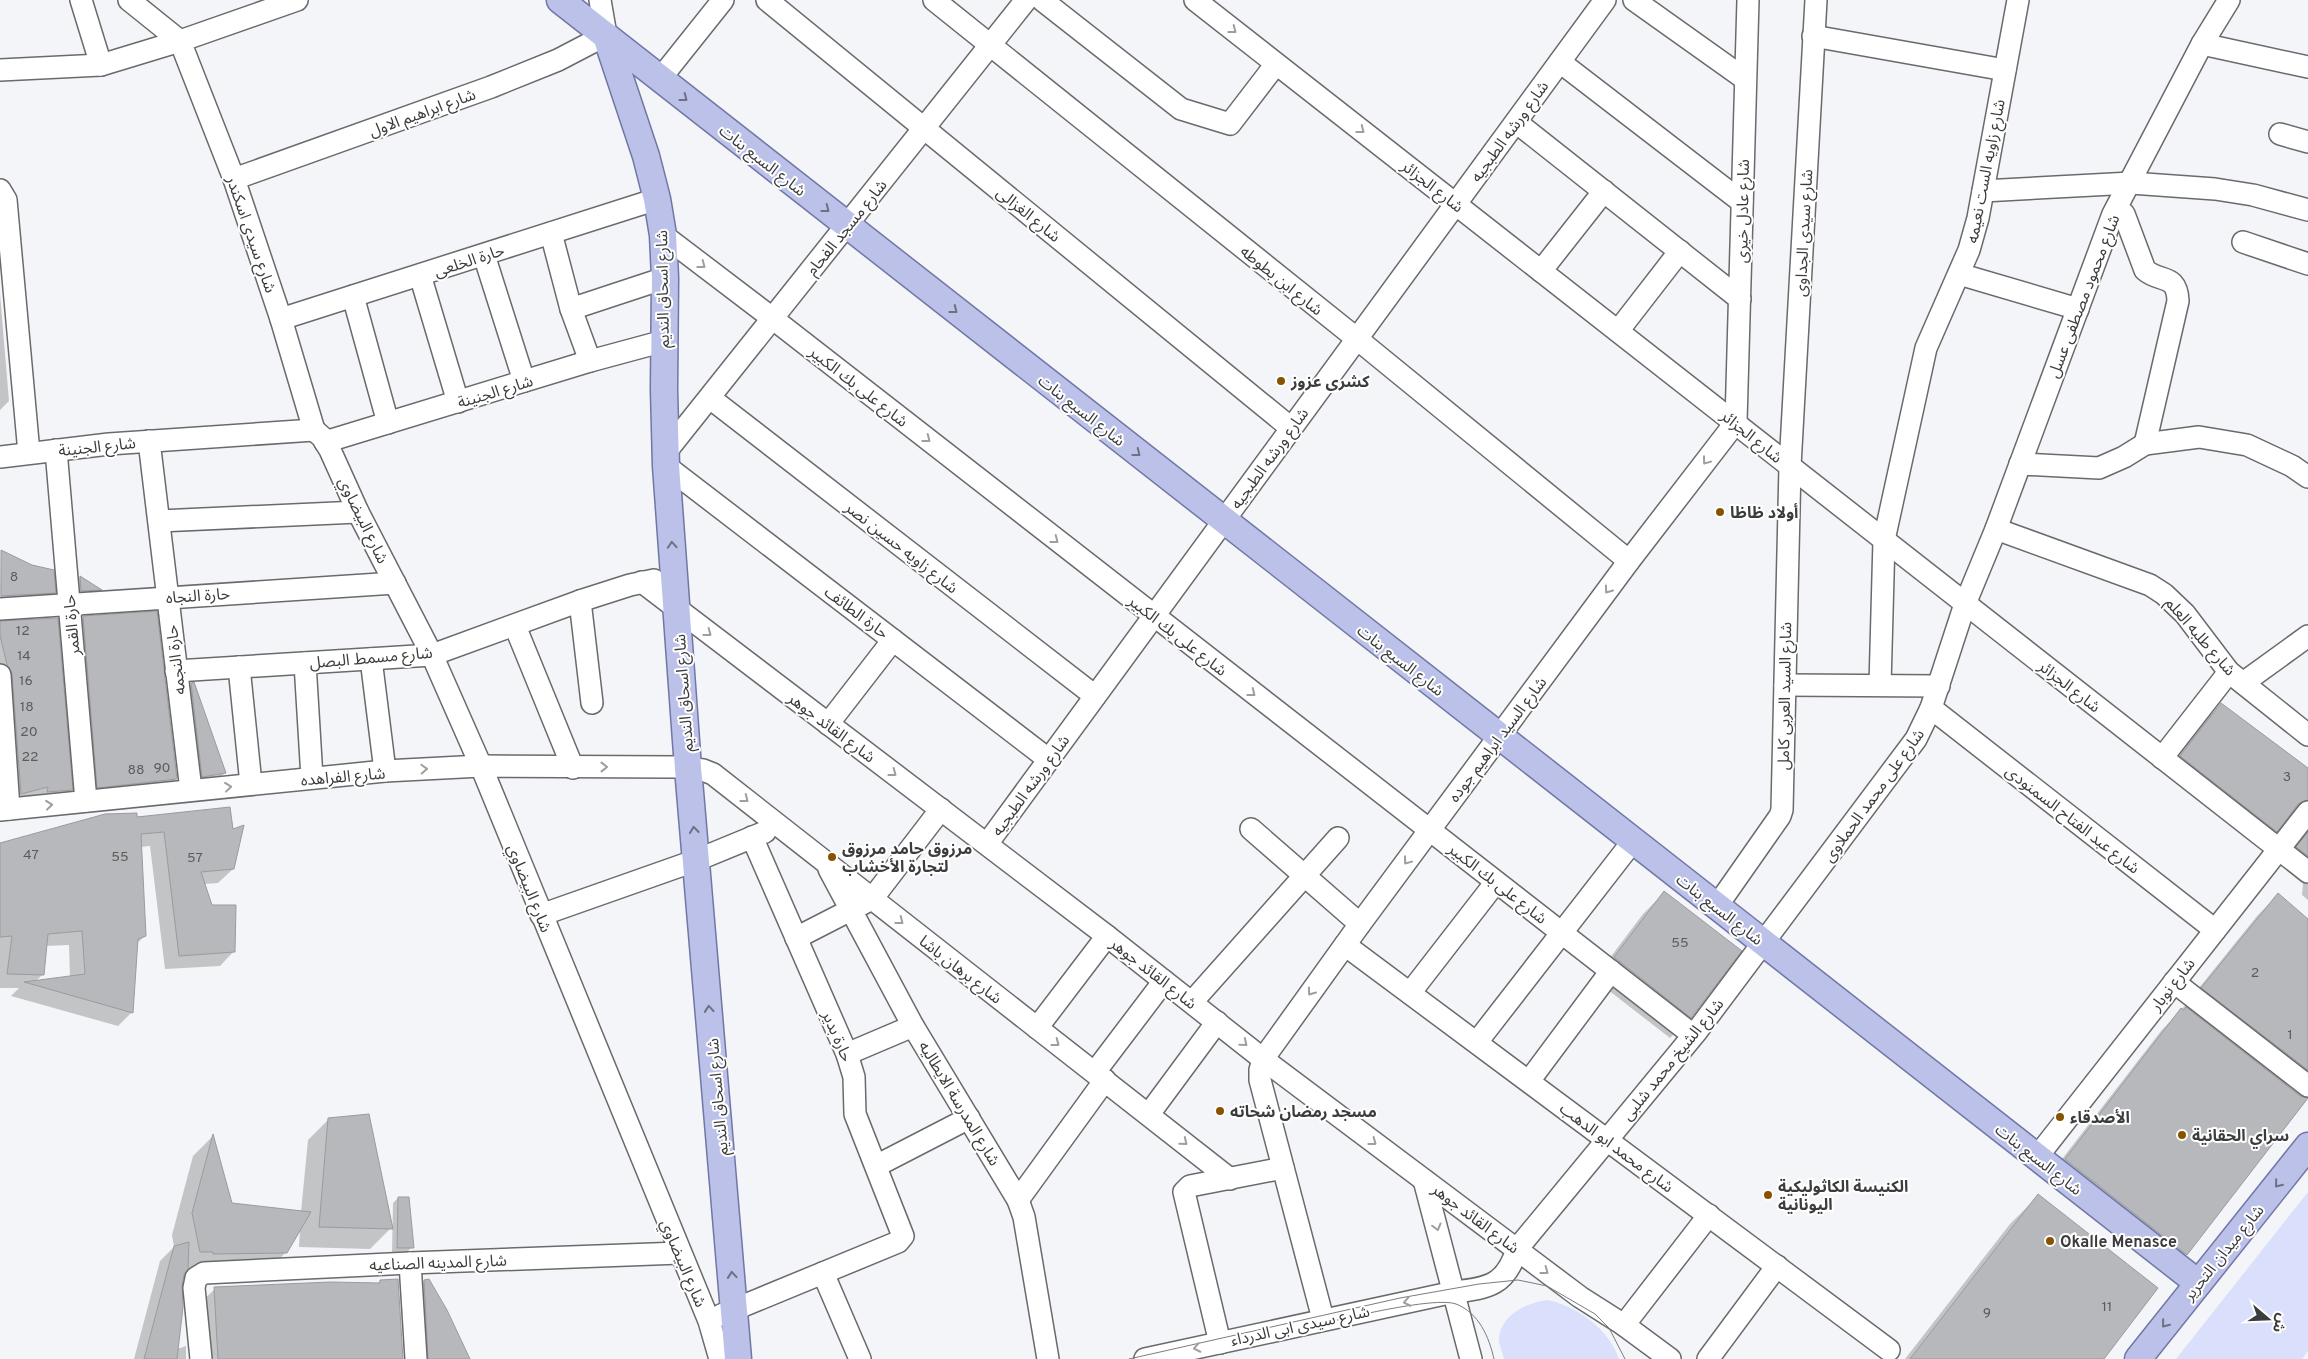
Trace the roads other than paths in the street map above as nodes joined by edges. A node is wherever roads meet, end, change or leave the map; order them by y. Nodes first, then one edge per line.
1 (82, 0) edge
2 (297, 0) edge
3 (560, 0) edge
4 (600, 0) edge
5 (723, 0) edge
6 (767, 0) edge
7 (934, 0) edge
8 (1026, 0) edge
9 (1042, 0) edge
10 (1195, 0) edge
11 (1605, 0) edge
12 (1634, 0) edge
13 (1748, 0) edge
14 (1816, 0) edge
15 (2018, 0) edge
16 (2229, 0) edge
17 (140, 4) edge
18 (258, 5) edge
19 (606, 35) junction
20 (1813, 36) junction
21 (180, 41) junction
22 (2202, 44) junction
23 (989, 46) junction
24 (1560, 62) junction
25 (1276, 64) junction
26 (101, 65) junction
27 (2308, 67) edge
28 (0, 70) edge
29 (2005, 70) junction
30 (660, 79) junction
31 (1746, 79) junction
32 (1516, 122) junction
33 (924, 128) junction
34 (2280, 134) dead end
35 (2308, 142) edge
36 (234, 179) junction
37 (2131, 183) junction
38 (0, 190) edge
39 (1604, 191) junction
40 (1983, 191) junction
41 (657, 200) junction
42 (1742, 202) junction
43 (1455, 204) junction
44 (2116, 209) junction
45 (2308, 210) edge
46 (847, 226) junction
47 (551, 233) junction
48 (663, 236) junction
49 (2243, 242) dead end
50 (1680, 251) junction
51 (484, 255) junction
52 (2308, 264) edge
53 (1541, 271) junction
54 (6, 274) edge
55 (1959, 274) junction
56 (420, 275) junction
57 (665, 278) junction
58 (353, 296) junction
59 (1740, 299) junction
60 (571, 309) junction
61 (2078, 309) junction
62 (772, 318) junction
63 (281, 319) junction
64 (1618, 331) junction
65 (1356, 338) junction
66 (664, 341) junction
67 (590, 361) junction
68 (524, 382) junction
69 (710, 398) junction
70 (458, 402) junction
71 (1736, 422) junction
72 (388, 423) junction
73 (1291, 428) junction
74 (320, 436) junction
75 (149, 440) junction
76 (2144, 444) junction
77 (56, 450) junction
78 (29, 453) junction
79 (0, 457) edge
80 (665, 460) junction
81 (2020, 464) junction
82 (1790, 466) junction
83 (2308, 477) edge
84 (358, 512) junction
85 (158, 521) junction
86 (1223, 521) junction
87 (1996, 529) junction
88 (1884, 540) junction
89 (1629, 561) junction
90 (674, 578) junction
91 (642, 582) junction
92 (395, 583) junction
93 (167, 597) junction
94 (580, 601) junction
95 (70, 604) junction
96 (1965, 604) junction
97 (0, 609) edge
98 (677, 609) junction
99 (1154, 617) junction
100 (515, 626) junction
101 (2308, 636) edge
102 (893, 640) junction
103 (432, 655) junction
104 (371, 659) junction
105 (304, 663) junction
106 (239, 667) junction
107 (176, 671) junction
108 (0, 675) edge
109 (2236, 678) junction
110 (1880, 684) junction
111 (1785, 685) junction
112 (1938, 686) junction
113 (1095, 696) junction
114 (592, 703) dead end
115 (1931, 708) junction
116 (828, 724) junction
117 (2308, 735) edge
118 (1499, 736) junction
119 (2162, 758) junction
120 (1048, 759) junction
121 (482, 766) junction
122 (573, 768) junction
123 (688, 768) junction
124 (384, 771) junction
125 (312, 778) junction
126 (251, 784) junction
127 (190, 790) junction
128 (86, 801) junction
129 (5, 809) edge
130 (941, 809) junction
131 (2308, 812) edge
132 (779, 826) junction
133 (1251, 829) dead end
134 (1430, 830) junction
135 (752, 837) junction
136 (1338, 838) dead end
137 (1633, 841) junction
138 (987, 844) junction
139 (2278, 849) junction
140 (697, 860) junction
141 (825, 862) junction
142 (2308, 872) edge
143 (1304, 877) junction
144 (1496, 882) junction
145 (872, 899) junction
146 (1717, 906) junction
147 (851, 911) junction
148 (541, 915) junction
149 (1360, 924) junction
150 (2215, 930) junction
151 (1561, 933) junction
152 (1107, 936) junction
153 (796, 938) junction
154 (1763, 942) junction
155 (1345, 945) junction
156 (1611, 971) junction
157 (1164, 981) junction
158 (2174, 982) junction
159 (1410, 993) junction
160 (1192, 1002) junction
161 (1217, 1022) junction
162 (913, 1026) junction
163 (1037, 1028) junction
164 (1693, 1035) junction
165 (1477, 1042) junction
166 (846, 1054) junction
167 (1263, 1059) junction
168 (1100, 1076) junction
169 (1529, 1081) junction
170 (2308, 1086) edge
171 (1149, 1114) junction
172 (969, 1118) junction
173 (1606, 1139) junction
174 (2308, 1146) edge
175 (2037, 1157) junction
176 (876, 1166) junction
177 (1283, 1168) junction
178 (1230, 1179) junction
179 (1424, 1180) junction
180 (1018, 1200) junction
181 (1709, 1215) junction
182 (1516, 1249) junction
183 (680, 1253) junction
184 (410, 1263) junction
185 (1777, 1266) junction
186 (823, 1274) junction
187 (2198, 1283) junction
188 (1454, 1292) junction
189 (734, 1309) junction
190 (1323, 1319) junction
191 (709, 1321) junction
192 (1624, 1325) junction
193 (1220, 1343) junction
194 (1889, 1350) dead end
195 (200, 1359) edge
196 (416, 1359) edge
197 (720, 1359) edge
198 (738, 1359) edge
199 (860, 1359) edge
200 (1048, 1359) edge
201 (1145, 1359) edge
202 (1471, 1359) edge
203 (1670, 1359) edge
204 (1708, 1359) edge
205 (2138, 1359) edge

1 - 26 street
2 - 18 street
3 - 19 main road, شارع السبع بنات
4 - 19 street
5 - 30 street
6 - 33 street, شارع الغزالى
7 - 23 street, شارع ابن بطوطه
8 - 23 street, شارع مسجد الفحام
9 - 25 street
10 -> 25 street, شارع الجزائر
11 - 24 street, شارع ورشه الطبجيه
12 - 31 street
13 - 31 street, شارع عادل خيرى
14 - 20 street, شارع سيدى الجداوى
15 - 29 street, شارع زاويه الست نعيمه
16 - 22 street, شارع محمود مصطفى عسل
17 - 21 street
18 - 21 street
19 - 30 main road, شارع السبع بنات
19 - 36 street, شارع ابراهيم الاول
19 - 41 main road, شارع اسحاق النديم
20 - 29 street
20 - 82 street, شارع سيدى الجداوى
21 - 26 street
21 - 36 street, شارع سيدى اسكندر
22 - 27 street
22 - 37 street, شارع محمود مصطفى عسل
23 - 33 street, شارع مسجد الفحام
23 - 65 street, شارع ابن بطوطه
24 - 32 street, شارع ورشه الطبجيه
24 - 42 street
25 -> 43 street, شارع الجزائر
26 - 28 street
29 - 40 street, شارع زاويه الست نعيمه
30 -> 46 main road, شارع السبع بنات
31 - 42 street, شارع عادل خيرى
32 - 39 street
32 - 43 street, شارع ورشه الطبجيه
33 - 46 street, شارع مسجد الفحام
33 - 73 street, شارع الغزالى
34 - 35 street
36 - 63 street, شارع سيدى اسكندر
37 - 40 street
37 - 44 street, شارع محمود مصطفى عسل
37 - 45 street
38 - 54 street
39 - 50 street
39 - 53 street
40 - 55 street, شارع زاويه الست نعيمه
41 - 47 street, حارة الخلعى
41 - 48 main road, شارع اسحاق النديم
42 - 59 street, شارع عادل خيرى
43 - 53 street, شارع الجزائر
43 - 65 street, شارع ورشه الطبجيه
44 - 61 street, شارع محمود مصطفى عسل
44 - 76 street
46 - 62 street, شارع مسجد الفحام
46 -> 86 main road, شارع السبع بنات
47 - 51 street, حارة الخلعى
47 - 60 street
48 - 57 main road, شارع اسحاق النديم
48 -> 62 street, شارع على بك الكبير
49 - 52 street
50 - 59 street
50 - 64 street
51 - 56 street, حارة الخلعى
51 - 68 street
53 - 64 street, شارع الجزائر
54 - 78 street
55 - 61 street
55 - 88 street, شارع زاويه الست نعيمه
56 - 58 street, حارة الخلعى
56 - 70 street
57 - 60 street
57 - 66 main road, شارع اسحاق النديم
58 - 63 street, حارة الخلعى
58 - 72 street
59 - 71 street, شارع عادل خيرى
60 - 67 street
61 - 81 street, شارع محمود مصطفى عسل
62 - 69 street, شارع مسجد الفحام
62 -> 99 street, شارع على بك الكبير
63 - 74 street, شارع سيدى اسكندر
64 - 71 street, شارع الجزائر
65 - 73 street, شارع ورشه الطبجيه
65 - 89 street, شارع ابن بطوطه
66 - 67 street, شارع الجنينة
66 - 80 main road, شارع اسحاق النديم
67 - 68 street, شارع الجنينة
68 - 70 street, شارع الجنينة
69 - 80 street, شارع مسجد الفحام
69 - 113 street, شارع زاويه حسين نصر
70 - 72 street, شارع الجنينة
71 - 82 street, شارع الجزائر
71 -> 89 street, شارع السيد ابراهيم جوده
72 - 74 street, شارع الجنينة
73 - 86 street, شارع ورشه الطبجيه
74 - 75 street, شارع الجنينة
74 - 84 street, شارع البيضاوي
75 - 77 street, شارع الجنينة
75 - 85 street, حارة النجمه
76 - 81 street
76 - 83 street
77 - 78 street, شارع الجنينة
77 - 95 street, حارة القمر
78 - 79 street, شارع الجنينة
90 -> 80 main road, شارع اسحاق النديم
80 - 102 street, حارة الطائف
81 - 87 street, شارع محمود مصطفى عسل
82 - 88 street, شارع الجزائر
82 - 111 street, شارع السيد العربى كامل
84 - 85 street
84 - 92 street, شارع البيضاوي
85 - 93 street, حارة النجمه
86 - 99 street, شارع ورشه الطبجيه
86 - 118 main road, شارع السبع بنات
87 - 96 street, شارع محمود مصطفى عسل
87 - 109 street, شارع طلبه العلم
88 - 96 street, شارع الجزائر
88 - 110 street, شارع زاويه الست نعيمه
89 -> 118 street, شارع السيد ابراهيم جوده
90 - 91 street, شارع مسمط البصل
90 - 98 main road, شارع اسحاق النديم
91 - 94 street, شارع مسمط البصل
91 - 98 street, شارع القائد جوهر
92 - 93 street, حارة النجاه
92 - 103 street, شارع البيضاوي
93 - 95 street, حارة النجاه
93 - 107 street, حارة النجمه
94 - 100 street, شارع مسمط البصل
94 - 114 street
95 - 97 street, حارة النجاه
95 - 128 street, حارة القمر
96 - 112 street, شارع على محمد الحملاوى
96 - 119 street, شارع الجزائر
98 -> 116 street, شارع القائد جوهر
98 - 123 main road, شارع اسحاق النديم
99 - 113 street, شارع ورشه الطبجيه
99 -> 134 street, شارع على بك الكبير
100 - 103 street, شارع مسمط البصل
100 - 122 street
101 - 109 street
102 - 116 street
102 - 120 street, حارة الطائف
103 - 104 street, شارع مسمط البصل
103 - 121 street, شارع البيضاوي
104 - 105 street, شارع مسمط البصل
104 - 124 street
105 - 106 street, شارع مسمط البصل
105 - 125 street
106 - 107 street, شارع مسمط البصل
106 - 126 street
107 - 127 street, حارة النجمه
108 - 129 street
109 - 117 street, شارع طلبه العلم
109 - 119 street
110 - 111 street
110 - 112 street
111 - 146 street, شارع السيد العربى كامل
112 - 115 street, شارع على محمد الحملاوى
113 - 120 street, شارع ورشه الطبجيه
115 - 150 street, شارع عبد الفتاح السمنودى
115 - 154 street, شارع على محمد الحملاوى
116 -> 130 street, شارع القائد جوهر
118 - 134 street, شارع السيد ابراهيم جوده
118 - 137 main road, شارع السبع بنات
119 - 139 street, شارع الجزائر
120 - 138 street, شارع ورشه الطبجيه
121 - 122 street, شارع الفراهده
124 -> 121 street, شارع الفراهده
121 - 148 street, شارع البيضاوي
122 -> 123 street, شارع الفراهده
123 -> 132 street, شارع برهان باشا
140 -> 123 main road, شارع اسحاق النديم
124 - 125 street, شارع الفراهده
125 - 126 street, شارع الفراهده
127 -> 126 street, شارع الفراهده
127 - 128 street, شارع الفراهده
129 -> 128 street, شارع الفراهده
130 - 138 street, شارع القائد جوهر
130 - 145 street
131 - 139 street, شارع نوبار
132 - 135 street
132 - 141 street, شارع برهان باشا
133 - 143 street
134 - 144 street, شارع على بك الكبير
134 -> 149 street, شارع السيد ابراهيم جوده
135 - 140 street
135 - 153 street, حارة بدير
136 - 143 street
137 - 146 main road, شارع السبع بنات
137 - 151 street
138 - 152 street, شارع القائد جوهر
139 - 142 street, شارع الجزائر
139 - 150 street, شارع نوبار
140 - 148 street
189 -> 140 main road, شارع اسحاق النديم
141 - 145 street, شارع برهان باشا
141 - 147 street, شارع المدرسة الايطاليه
143 - 149 street
143 - 160 street
144 - 151 street, شارع على بك الكبير
144 - 159 street
145 - 147 street
145 -> 163 street, شارع برهان باشا
146 - 154 main road, شارع السبع بنات
147 - 153 street
147 - 162 street, شارع المدرسة الايطاليه
148 - 183 street, شارع البيضاوي
149 - 155 street, شارع السيد ابراهيم جوده
150 - 158 street, شارع نوبار
151 - 156 street, شارع على بك الكبير
151 - 165 street
152 - 157 street, شارع القائد جوهر
152 - 163 street
153 - 166 street, حارة بدير
154 - 164 street, شارع الشيخ محمد شلبى
154 - 175 main road, شارع السبع بنات
155 - 159 street, شارع محمد ابو الدهب
155 -> 167 street, شارع السيد ابراهيم جوده
156 - 164 street, شارع على بك الكبير
156 - 169 street
157 - 160 street, شارع القائد جوهر
157 - 168 street
158 - 170 street
158 - 175 street, شارع نوبار
159 - 165 street, شارع محمد ابو الدهب
160 - 161 street, شارع القائد جوهر
161 -> 167 street, شارع القائد جوهر
161 - 171 street
162 - 166 street
162 - 172 street, شارع المدرسة الايطاليه
163 -> 168 street, شارع برهان باشا
164 - 173 street, شارع الشيخ محمد شلبى
165 - 169 street, شارع محمد ابو الدهب
166 - 176 street, حارة بدير
167 - 177 street
167 -> 179 street, شارع القائد جوهر
168 - 171 street, شارع برهان باشا
168 - 180 street
169 - 173 street, شارع محمد ابو الدهب
171 -> 178 street, شارع برهان باشا
172 - 176 street
172 - 180 street, شارع المدرسة الايطاليه
173 - 181 street, شارع محمد ابو الدهب
173 - 182 street, شارع الشيخ محمد شلبى
174 -> 187 main road, شارع ميدان التحرير
175 - 187 main road, شارع السبع بنات
176 - 186 street, حارة بدير
177 - 178 street
177 - 190 street
178 - 193 street
179 - 182 street, شارع القائد جوهر
179 -> 188 street
180 - 200 street, شارع المدرسة الايطاليه
181 - 185 street, شارع محمد ابو الدهب
181 - 192 street
182 - 188 street, شارع الشيخ محمد شلبى
182 -> 192 street, شارع القائد جوهر
183 - 184 street, شارع المدينه الصناعيه
183 - 191 street, شارع البيضاوي
184 - 195 street, شارع المدينه الصناعيه
184 - 196 street
185 - 194 street, شارع محمد ابو الدهب
185 - 204 street
186 - 189 street
186 - 199 street
187 -> 205 main road, شارع ميدان التحرير
188 -> 190 street, شارع سيدى ابى الدرداء
188 - 202 street
189 - 191 street
189 - 198 main road, شارع اسحاق النديم
190 - 193 street, شارع سيدى ابى الدرداء
191 - 197 street, شارع البيضاوي
192 - 203 street, شارع القائد جوهر
193 -> 201 street, شارع سيدى ابى الدرداء

